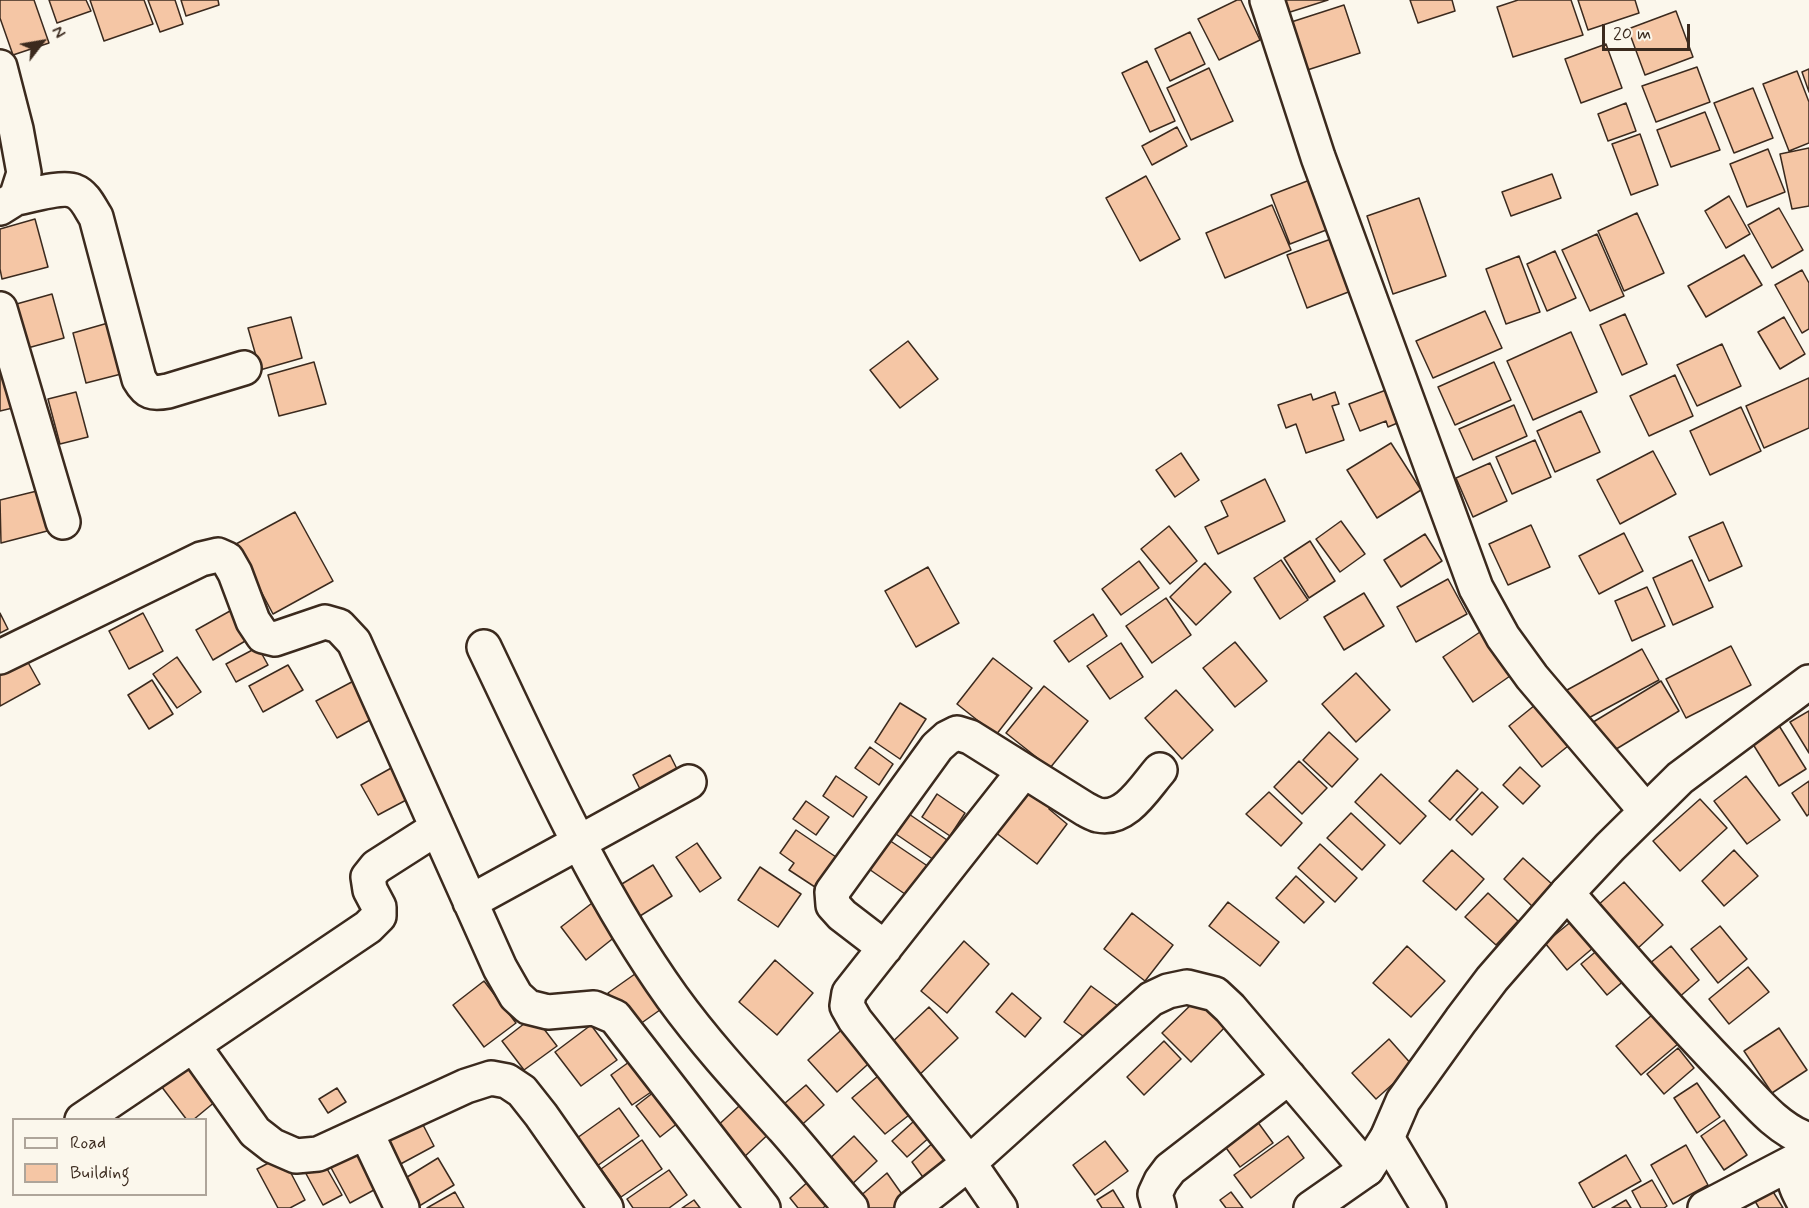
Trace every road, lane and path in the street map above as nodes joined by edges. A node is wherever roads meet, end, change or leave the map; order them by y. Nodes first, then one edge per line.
1 (1266, 0) edge
2 (0, 67) edge
3 (8, 203) edge
4 (0, 309) edge
5 (6, 352) edge
6 (244, 368) dead end
7 (63, 522) dead end
8 (484, 647) dead end
9 (0, 657) edge
10 (1809, 682) edge
11 (1160, 770) dead end
12 (1024, 771) junction
13 (689, 782) dead end
14 (1646, 811) junction
15 (437, 828) junction
16 (578, 842) junction
17 (1567, 893) junction
18 (470, 902) junction
19 (885, 948) junction
20 (193, 1045) junction
21 (1289, 1077) junction
22 (84, 1118) edge
23 (366, 1132) junction
24 (1387, 1138) junction
25 (1805, 1149) edge
26 (969, 1163) junction
27 (1367, 1169) junction
28 (402, 1208) edge
29 (606, 1208) edge
30 (763, 1208) edge
31 (851, 1208) edge
32 (912, 1208) edge
33 (1000, 1208) edge
34 (1159, 1208) edge
35 (1311, 1208) edge
36 (1429, 1208) edge
37 (1705, 1208) edge
38 (1806, 1208) edge

1 - 14 street
2 - 3 street
3 - 6 street
4 - 5 street
5 - 7 street
8 - 16 street
9 - 15 street
10 - 14 street
11 - 12 street
12 - 19 street
12 - 19 street
13 - 16 street
14 - 17 street
15 - 18 street
15 - 20 street
16 - 18 street
16 - 31 street
17 - 24 street
17 - 25 street
18 - 30 street
19 - 26 street
20 - 22 street
20 - 23 street
21 - 26 street
21 - 27 street
21 - 34 street
23 - 28 street
23 - 29 street
24 - 27 street
24 - 36 street
25 - 37 street
25 - 38 street
26 - 32 street
26 - 33 street
27 - 35 street

